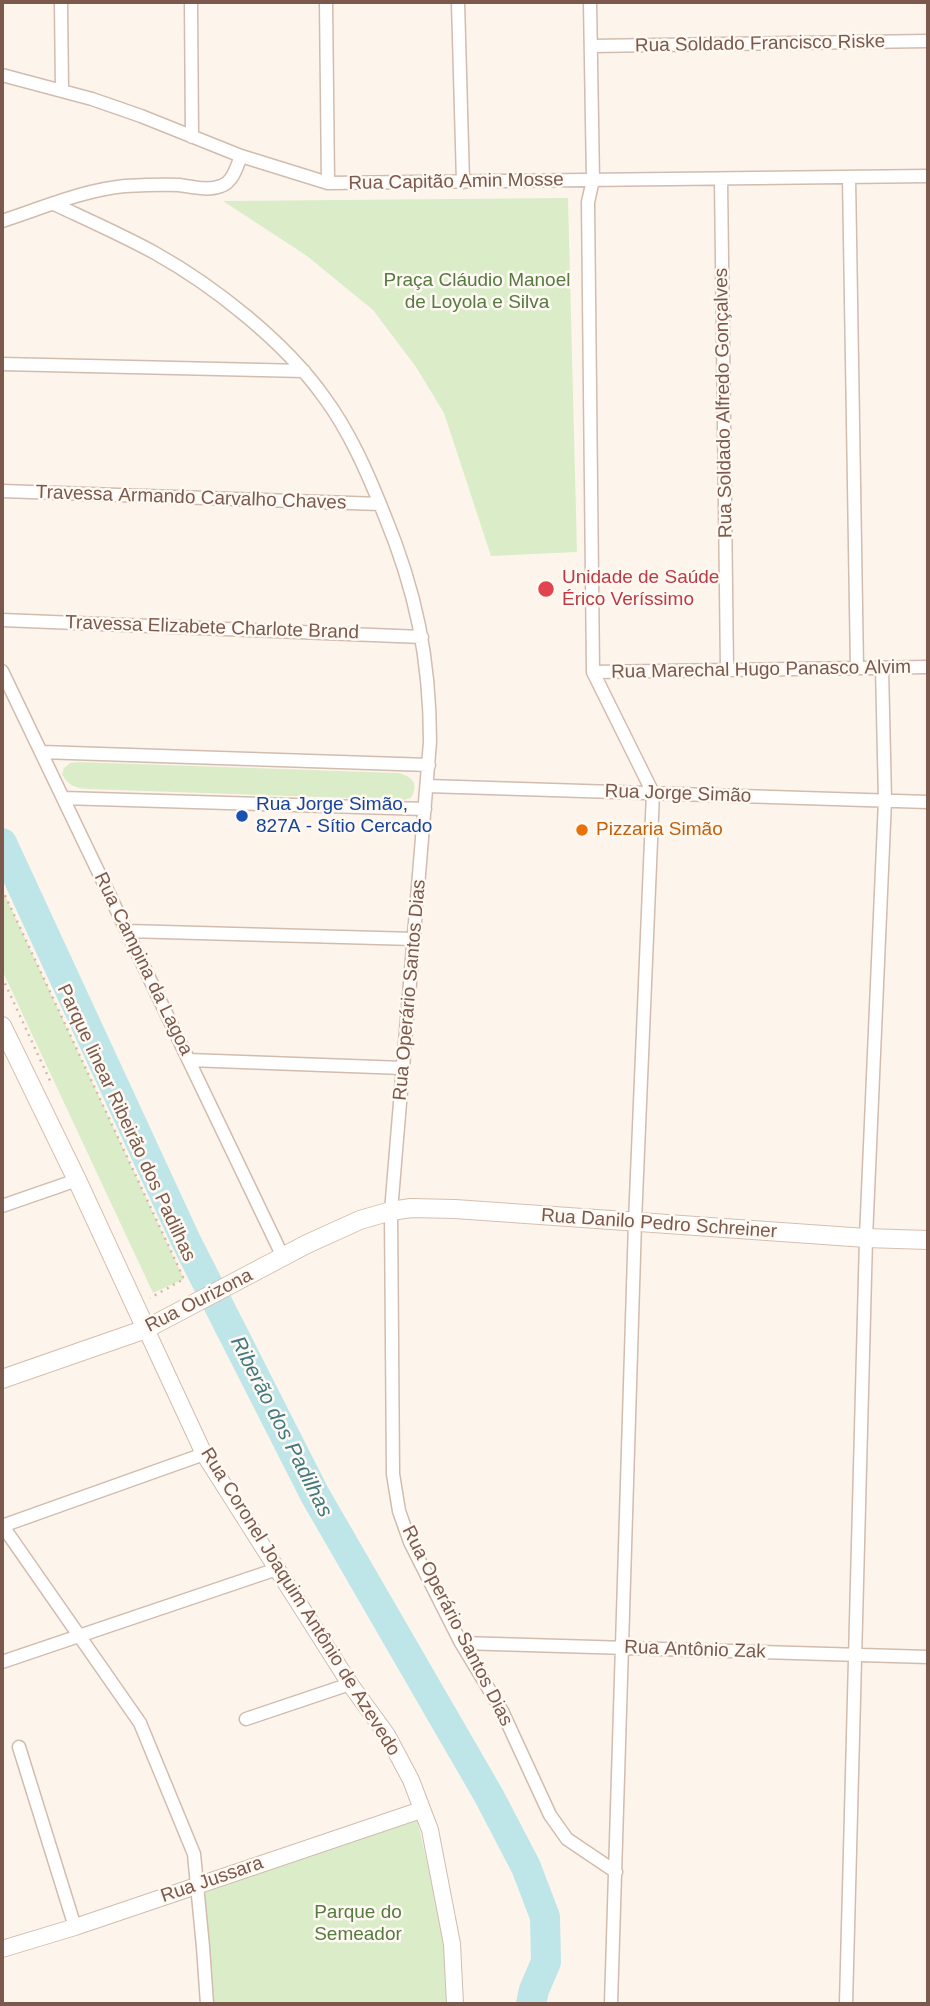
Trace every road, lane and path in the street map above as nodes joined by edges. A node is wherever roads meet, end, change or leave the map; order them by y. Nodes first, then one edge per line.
1 (61, 2) edge
2 (191, 2) edge
3 (326, 2) edge
4 (458, 2) edge
5 (590, 2) edge
6 (928, 41) edge
7 (591, 46) junction
8 (2, 75) edge
9 (62, 90) junction
10 (192, 137) junction
11 (241, 156) junction
12 (928, 176) edge
13 (849, 177) junction
14 (721, 179) junction
15 (593, 180) junction
16 (463, 182) junction
17 (328, 183) junction
18 (54, 204) junction
19 (2, 221) edge
20 (2, 365) edge
21 (304, 371) junction
22 (2, 491) edge
23 (380, 505) junction
24 (2, 620) edge
25 (422, 637) junction
26 (928, 667) edge
27 (858, 668) junction
28 (882, 668) junction
29 (727, 670) junction
30 (2, 671) edge
31 (593, 672) junction
32 (41, 752) junction
33 (429, 765) junction
34 (427, 786) junction
35 (653, 793) junction
36 (63, 798) junction
37 (885, 800) junction
38 (928, 802) edge
39 (425, 809) junction
40 (2, 889) edge
41 (127, 931) junction
42 (414, 939) junction
43 (2, 977) edge
44 (2, 1026) edge
45 (7, 1051) edge
46 (189, 1060) junction
47 (403, 1068) junction
48 (53, 1088) dead end
49 (77, 1180) junction
50 (2, 1206) edge
51 (391, 1211) junction
52 (635, 1222) junction
53 (866, 1238) junction
54 (928, 1240) edge
55 (283, 1257) junction
56 (142, 1303) junction
57 (146, 1329) junction
58 (116, 1340) junction
59 (2, 1379) edge
60 (204, 1454) junction
61 (2, 1526) edge
62 (277, 1569) junction
63 (79, 1636) junction
64 (461, 1643) junction
65 (623, 1648) junction
66 (855, 1654) junction
67 (928, 1657) edge
68 (2, 1662) edge
69 (350, 1684) junction
70 (246, 1719) dead end
71 (19, 1747) dead end
72 (421, 1810) junction
73 (616, 1872) junction
74 (197, 1885) junction
75 (75, 1927) junction
76 (2, 1949) edge
77 (206, 2004) edge
78 (454, 2004) edge
79 (611, 2004) edge
80 (846, 2004) edge

1 - 9 street
2 - 10 street
3 - 17 street
4 - 16 street
5 - 7 street
6 - 7 street, Rua Soldado Francisco Riske
7 - 15 street
8 - 9 street, Rua Capitão Amin Mosse
9 - 10 street, Rua Capitão Amin Mosse
10 - 11 street, Rua Capitão Amin Mosse
11 - 17 street, Rua Capitão Amin Mosse
11 - 18 street
12 - 13 street, Rua Capitão Amin Mosse
13 - 14 street, Rua Capitão Amin Mosse
13 - 27 street
14 - 15 street, Rua Capitão Amin Mosse
14 - 29 street, Rua Soldado Alfredo Gonçalves
15 - 16 street, Rua Capitão Amin Mosse
15 - 31 street
16 - 17 street, Rua Capitão Amin Mosse
18 - 19 street
18 - 21 street, Rua Operário Santos Dias
20 - 21 street
21 - 23 street, Rua Operário Santos Dias
22 - 23 street, Travessa Armando Carvalho Chaves
23 - 25 street, Rua Operário Santos Dias
24 - 25 street, Travessa Elizabete Charlote Brand
25 - 33 street, Rua Operário Santos Dias
26 - 28 street, Rua Marechal Hugo Panasco Alvim
27 - 28 street, Rua Marechal Hugo Panasco Alvim
27 - 29 street, Rua Marechal Hugo Panasco Alvim
28 - 37 street
29 - 31 street, Rua Marechal Hugo Panasco Alvim
30 - 32 street, Rua Campina da Lagoa
31 - 35 street
32 - 33 street
32 - 36 street, Rua Campina da Lagoa
33 - 34 street, Rua Operário Santos Dias
34 - 35 street, Rua Jorge Simão
34 - 39 street, Rua Operário Santos Dias
35 - 37 street, Rua Jorge Simão
35 - 52 street
36 - 39 street
36 - 41 street, Rua Campina da Lagoa
37 - 38 street, Rua Jorge Simão
37 - 53 street
39 - 42 street, Rua Operário Santos Dias
40 - 56 path, Parque linear Ribeirão dos Padilhas
41 - 42 street
41 - 46 street, Rua Campina da Lagoa
42 - 47 street, Rua Operário Santos Dias
43 - 48 path
44 - 45 main road, Rua Coronel Joaquim Antônio de Azevedo
45 - 49 main road, Rua Coronel Joaquim Antônio de Azevedo
46 - 47 street
46 - 55 street, Rua Campina da Lagoa
47 - 51 street, Rua Operário Santos Dias
49 - 50 street
49 - 56 main road, Rua Coronel Joaquim Antônio de Azevedo
51 - 52 main road, Rua Danilo Pedro Schreiner
51 - 55 main road, Rua Ourizona
51 - 64 street, Rua Operário Santos Dias
52 - 53 main road, Rua Danilo Pedro Schreiner
52 - 65 street
53 - 54 main road, Rua Danilo Pedro Schreiner
53 - 66 street
55 - 57 main road, Rua Ourizona
56 - 57 main road, Rua Coronel Joaquim Antônio de Azevedo
56 - 58 main road
57 - 58 main road, Rua Ourizona
57 - 60 street, Rua Coronel Joaquim Antônio de Azevedo
58 - 59 main road, Rua Ourizona
60 - 61 street
60 - 62 street, Rua Coronel Joaquim Antônio de Azevedo
61 - 63 street
62 - 63 street
62 - 69 street, Rua Coronel Joaquim Antônio de Azevedo
63 - 68 street
63 - 74 street
64 - 65 street, Rua Antônio Zak
64 - 73 street, Rua Operário Santos Dias
65 - 66 street, Rua Antônio Zak
65 - 73 street
66 - 67 street, Rua Antônio Zak
66 - 80 street
69 - 70 street
69 - 72 street, Rua Coronel Joaquim Antônio de Azevedo
71 - 75 street
72 - 74 street, Rua Jussara
72 - 78 street, Rua Coronel Joaquim Antônio de Azevedo
73 - 79 street
74 - 75 street, Rua Jussara
74 - 77 street
75 - 76 street, Rua Jussara

